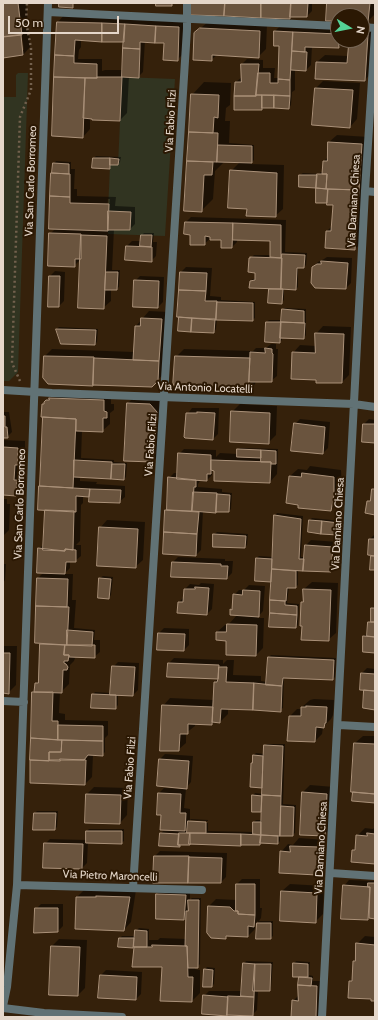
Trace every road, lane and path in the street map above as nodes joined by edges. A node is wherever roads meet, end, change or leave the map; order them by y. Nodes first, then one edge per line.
1 (27, 3) edge
2 (48, 3) edge
3 (187, 3) edge
4 (48, 12) junction
5 (186, 19) junction
6 (330, 26) edge
7 (375, 33) edge
8 (366, 191) junction
9 (375, 192) edge
10 (3, 390) edge
11 (20, 390) junction
12 (35, 391) junction
13 (165, 397) junction
14 (354, 404) junction
15 (375, 406) edge
16 (3, 701) edge
17 (24, 702) junction
18 (339, 724) junction
19 (375, 727) edge
20 (331, 874) junction
21 (375, 876) edge
22 (17, 885) junction
23 (134, 888) junction
24 (202, 890) dead end
25 (3, 1007) edge
26 (122, 1017) edge
27 (322, 1017) edge

1 - 11 path
2 - 4 street, Via San Carlo Borromeo
3 - 5 street, Via Fabio Filzi
4 - 5 street
4 - 12 street, Via San Carlo Borromeo
5 - 6 street
5 - 13 street, Via Fabio Filzi
7 - 8 street, Via Damiano Chiesa
8 - 9 street
8 - 14 street, Via Damiano Chiesa
10 - 11 street, Via Antonio Locatelli
11 - 12 street, Via Antonio Locatelli
12 - 13 street, Via Antonio Locatelli
12 - 17 street, Via San Carlo Borromeo
13 - 14 street, Via Antonio Locatelli
13 - 23 street, Via Fabio Filzi
14 - 15 street, Via Antonio Locatelli
14 - 18 street, Via Damiano Chiesa
16 - 17 street
17 - 22 street, Via San Carlo Borromeo
18 - 19 street
18 - 20 street, Via Damiano Chiesa
20 - 21 street
20 - 27 street, Via Damiano Chiesa
22 - 23 street, Via Pietro Maroncelli
22 - 25 street, Via San Carlo Borromeo
23 - 24 street, Via Pietro Maroncelli
25 - 26 street

